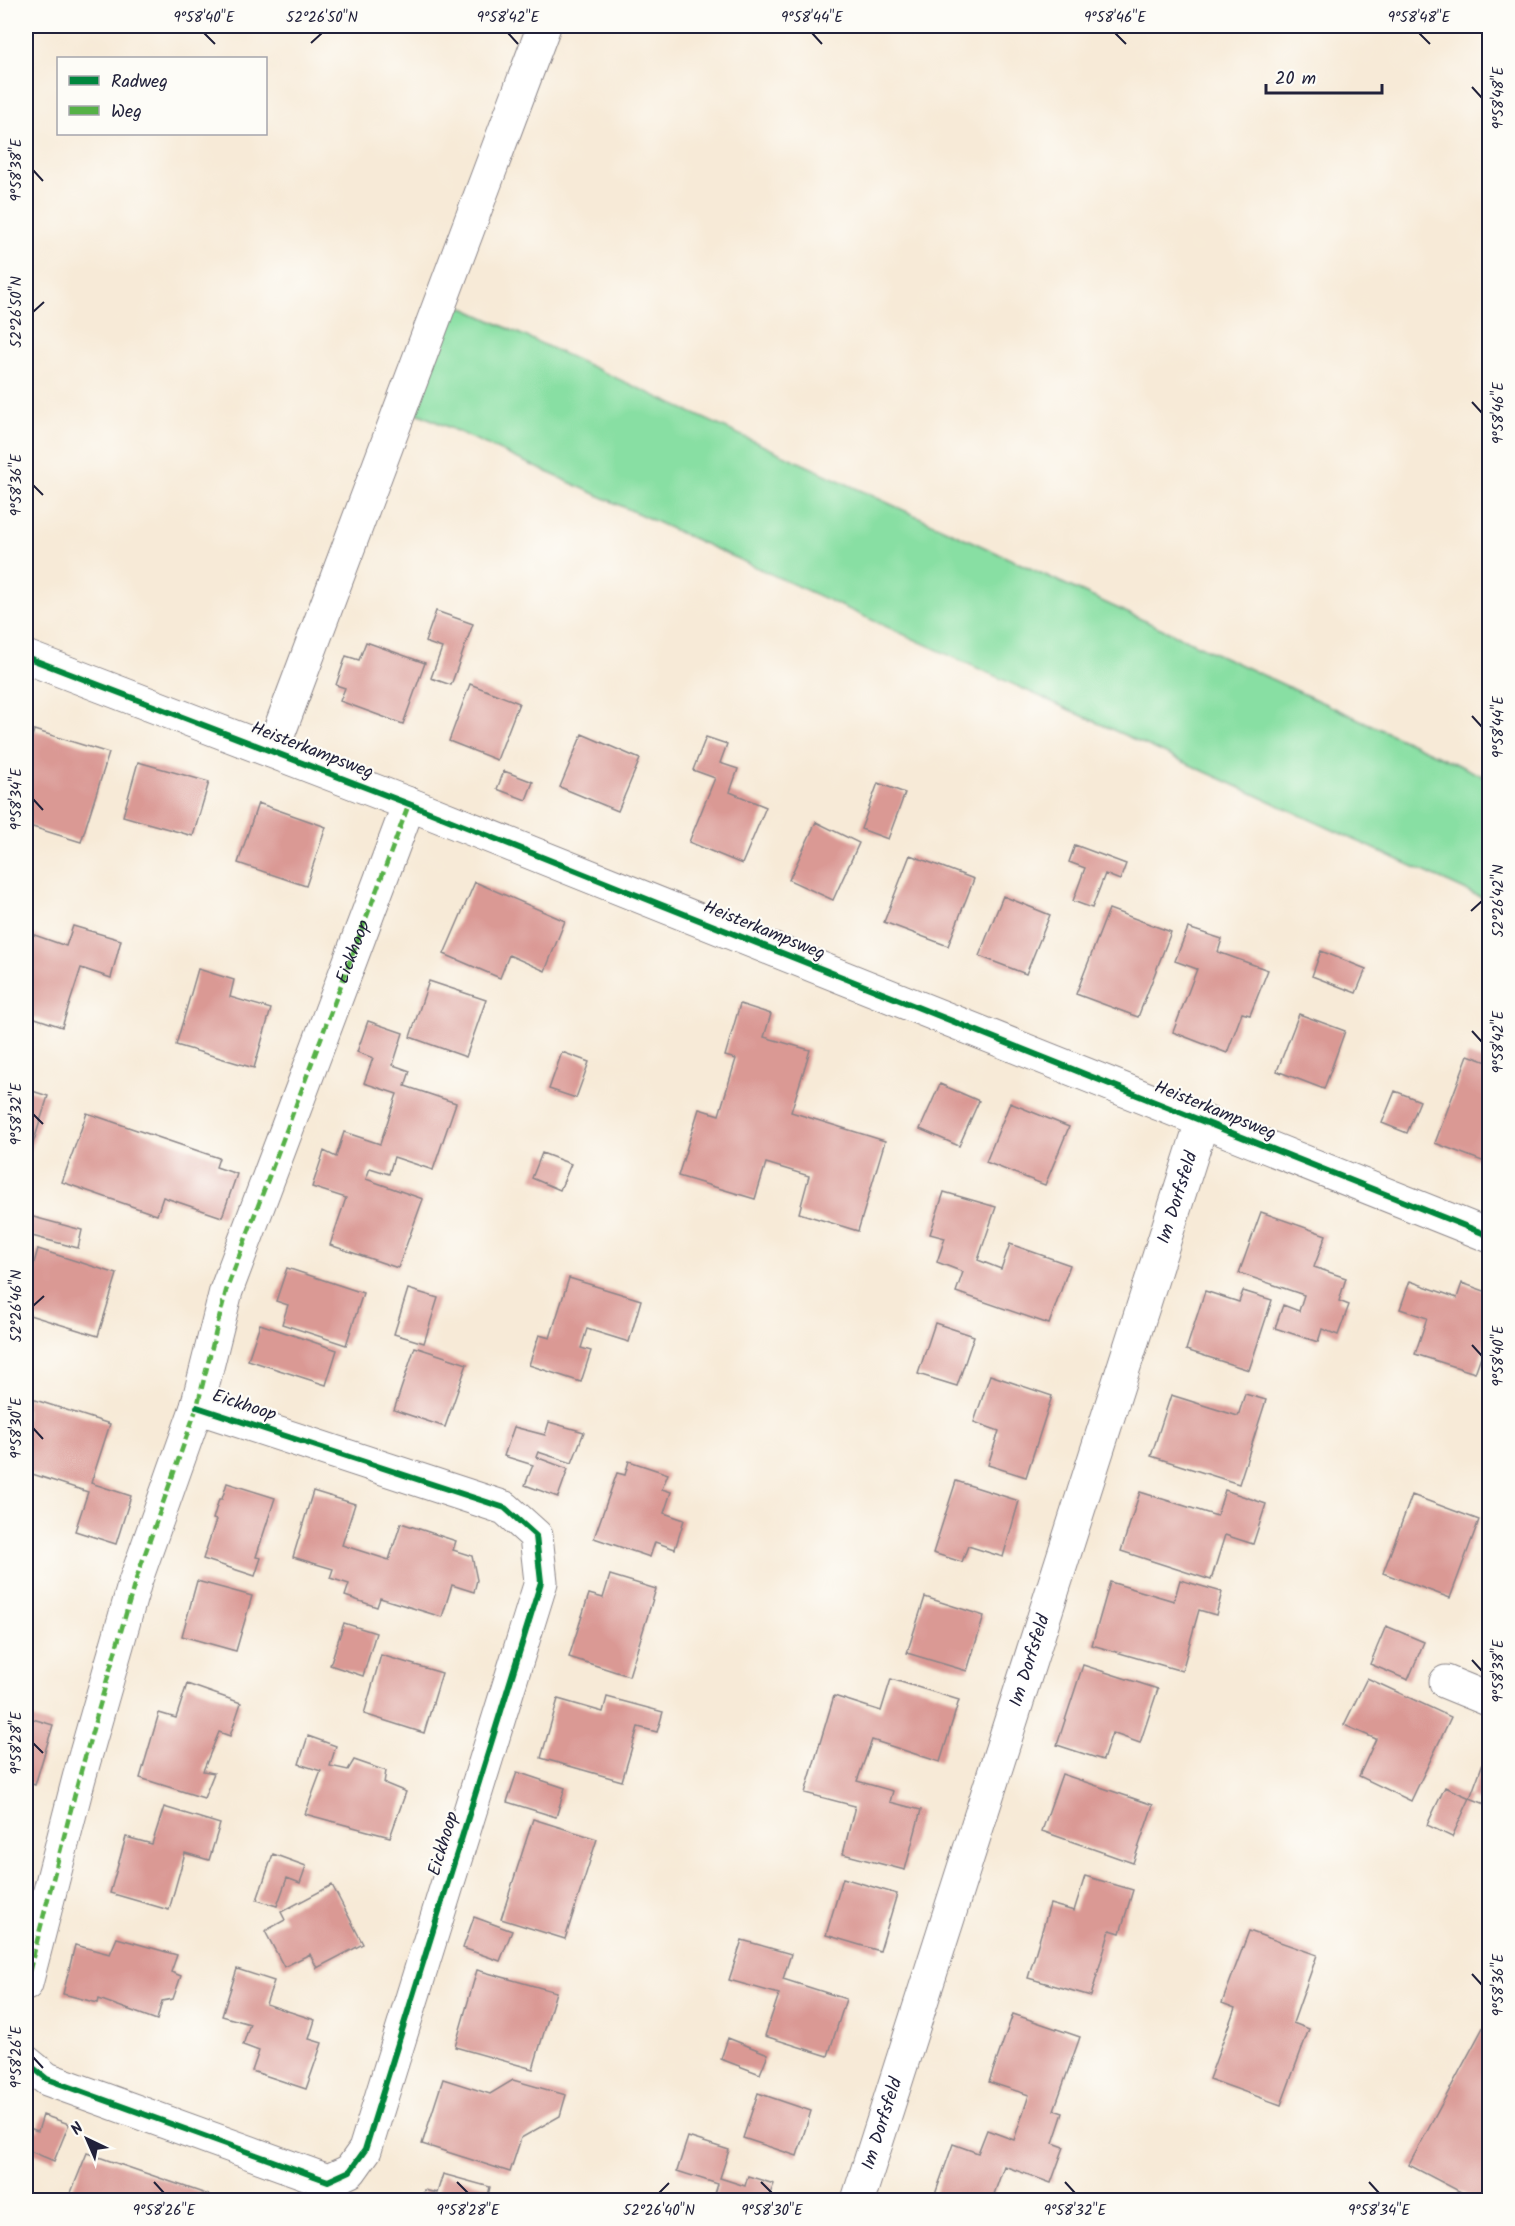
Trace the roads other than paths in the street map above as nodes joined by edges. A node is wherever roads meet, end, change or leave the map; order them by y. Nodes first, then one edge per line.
1 (544, 26) edge
2 (26, 657) edge
3 (272, 751) junction
4 (409, 804) junction
5 (1202, 1122) junction
6 (1490, 1236) edge
7 (197, 1407) junction
8 (1446, 1682) dead end
9 (1490, 1700) edge
10 (26, 1984) edge
11 (26, 2062) edge
12 (858, 2200) edge

1 - 3 street
2 - 3 street, Heisterkampsweg
3 - 4 street, Heisterkampsweg
4 - 5 street, Heisterkampsweg
4 - 7 street, Eickhoop
5 - 6 street, Heisterkampsweg
5 - 12 street, Im Dorfsfeld
7 - 10 street, Eickhoop
7 - 11 street, Eickhoop
8 - 9 street

